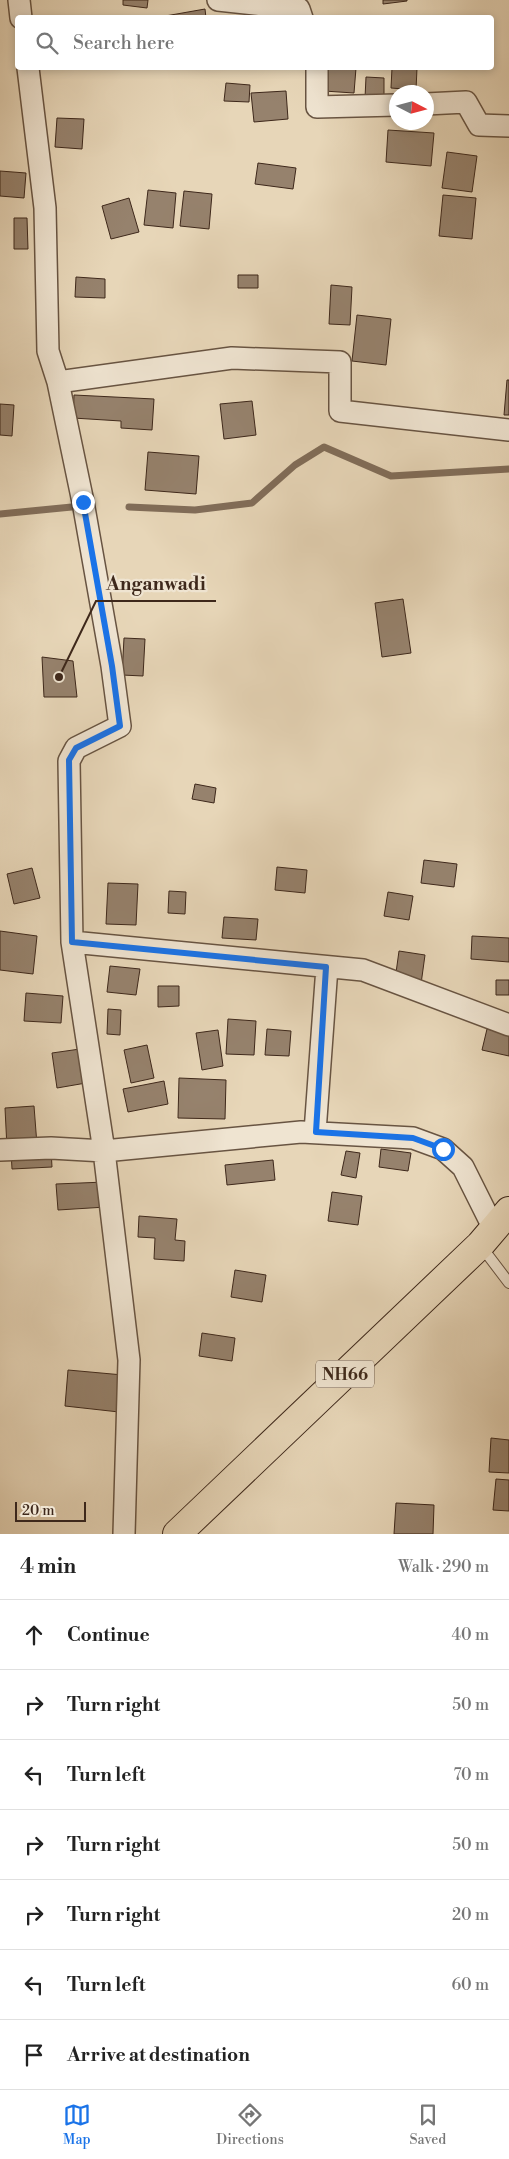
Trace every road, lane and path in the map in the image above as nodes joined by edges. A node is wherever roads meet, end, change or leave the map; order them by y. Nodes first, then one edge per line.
1 (19, 0) edge
2 (218, 0) edge
3 (21, 15) edge
4 (301, 15) edge
5 (28, 70) edge
6 (317, 70) edge
7 (434, 104) edge
8 (389, 105) edge
9 (509, 126) edge
10 (58, 382) junction
11 (509, 430) edge
12 (72, 942) junction
13 (326, 967) junction
14 (509, 1025) edge
15 (316, 1132) junction
16 (0, 1150) edge
17 (104, 1151) junction
18 (494, 1228) edge
19 (509, 1283) edge
20 (124, 1534) edge
21 (177, 1534) edge

1 - 3 street
2 - 4 street
5 - 10 street
6 - 8 street
7 - 9 street
10 - 11 street
10 - 12 street
12 - 13 street
12 - 17 street
13 - 14 street
13 - 15 street
15 - 17 street
15 - 18 street
16 - 17 street
17 - 20 street
18 - 19 lane
18 - 21 highway, NH66

